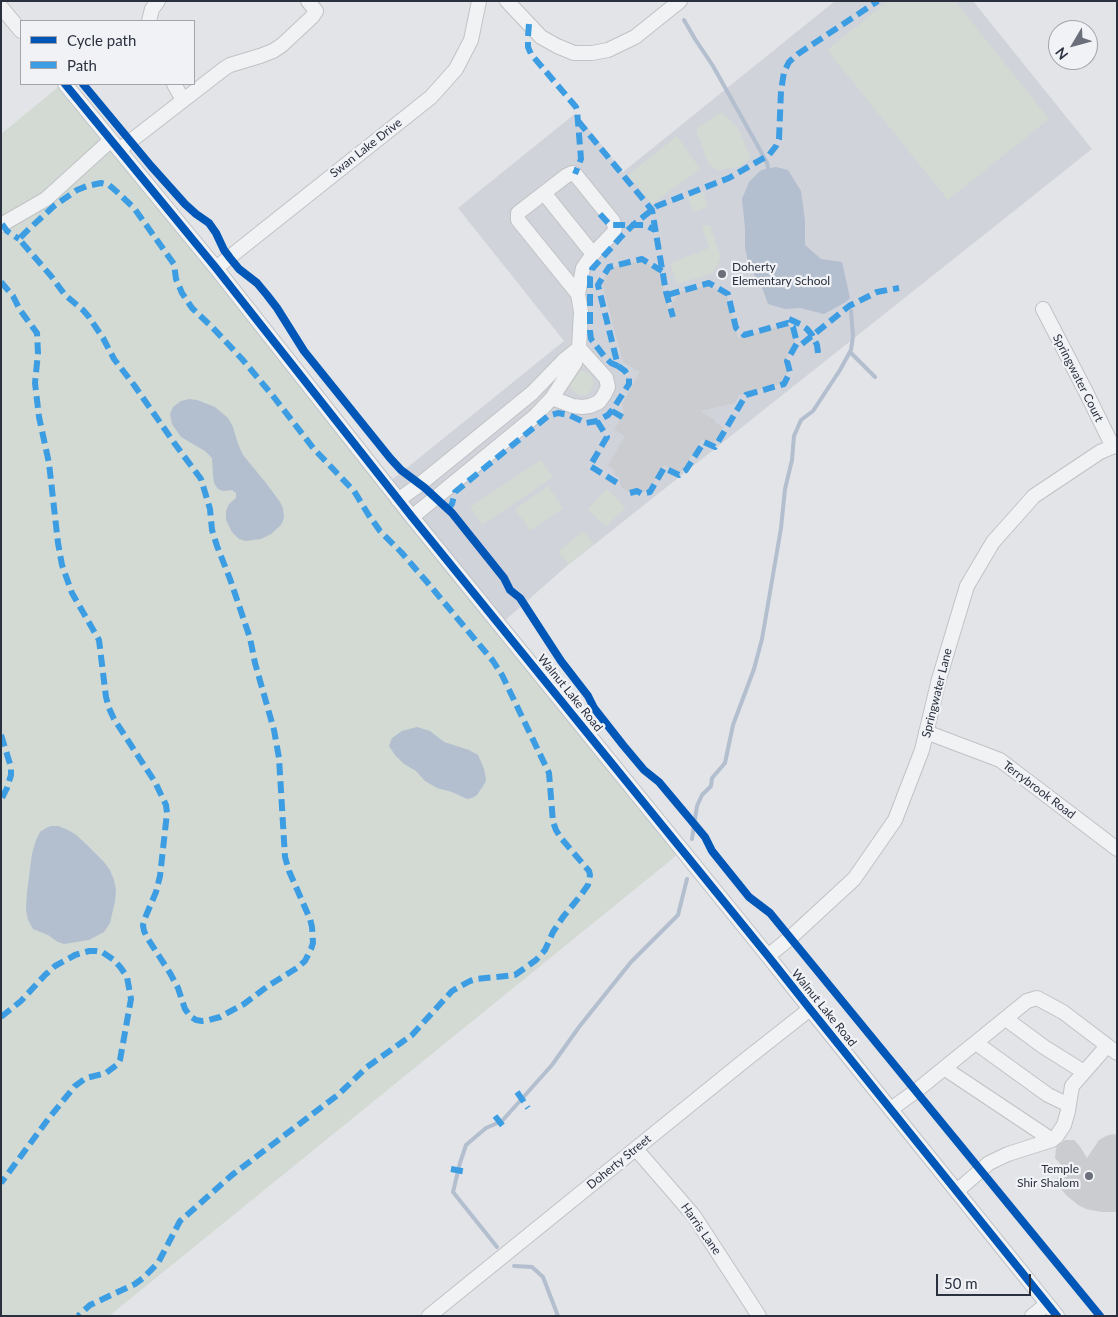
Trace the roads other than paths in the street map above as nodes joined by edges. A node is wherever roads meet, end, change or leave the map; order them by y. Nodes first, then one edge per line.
1 (158, 1) edge
2 (308, 1) edge
3 (479, 1) edge
4 (507, 1) edge
5 (680, 1) edge
6 (1, 7) edge
7 (149, 20) edge
8 (20, 30) edge
9 (66, 85) edge
10 (175, 85) edge
11 (183, 100) junction
12 (115, 145) junction
13 (544, 193) junction
14 (1, 225) edge
15 (593, 254) junction
16 (216, 268) junction
17 (578, 294) junction
18 (1043, 309) dead end
19 (579, 348) junction
20 (552, 398) junction
21 (1115, 446) edge
22 (398, 500) junction
23 (412, 517) junction
24 (926, 732) junction
25 (1117, 849) edge
26 (768, 956) junction
27 (810, 1009) junction
28 (1006, 1019) junction
29 (976, 1043) junction
30 (1112, 1050) edge
31 (944, 1068) junction
32 (1084, 1072) junction
33 (1069, 1105) junction
34 (891, 1109) junction
35 (1052, 1140) junction
36 (636, 1149) junction
37 (957, 1191) junction
38 (1048, 1304) junction
39 (429, 1316) edge
40 (759, 1316) edge
41 (1032, 1316) edge
42 (1057, 1316) edge

1 - 7 street
2 - 11 street
3 - 16 street, Swan Lake Drive
4 - 5 street
6 - 8 street
9 - 12 street, Walnut Lake Road
10 - 11 street
11 - 12 street
12 - 14 street
12 - 16 street, Walnut Lake Road
13 - 15 street
13 - 15 street
13 - 17 street
15 - 17 street
16 - 22 street, Walnut Lake Road
17 - 19 street
18 - 21 street, Springwater Court
19 - 20 street
19 - 20 street
19 - 22 street
20 - 23 street
21 - 24 street, Springwater Lane
22 - 23 street, Walnut Lake Road
23 - 26 street, Walnut Lake Road
24 - 25 street, Terrybrook Road
24 - 26 street, Springwater Lane
26 - 27 street, Walnut Lake Road
27 - 34 street, Walnut Lake Road
27 - 36 street, Doherty Street
28 - 29 street
28 - 30 street
28 - 32 street
29 - 31 street
29 - 33 street
30 - 32 street
31 - 34 street
31 - 35 street
32 - 33 street
33 - 35 street
34 - 37 street, Walnut Lake Road
35 - 37 street
36 - 39 street, Doherty Street
36 - 40 street, Harris Lane
37 - 38 street, Walnut Lake Road
38 - 41 street
38 - 42 street, Walnut Lake Road

